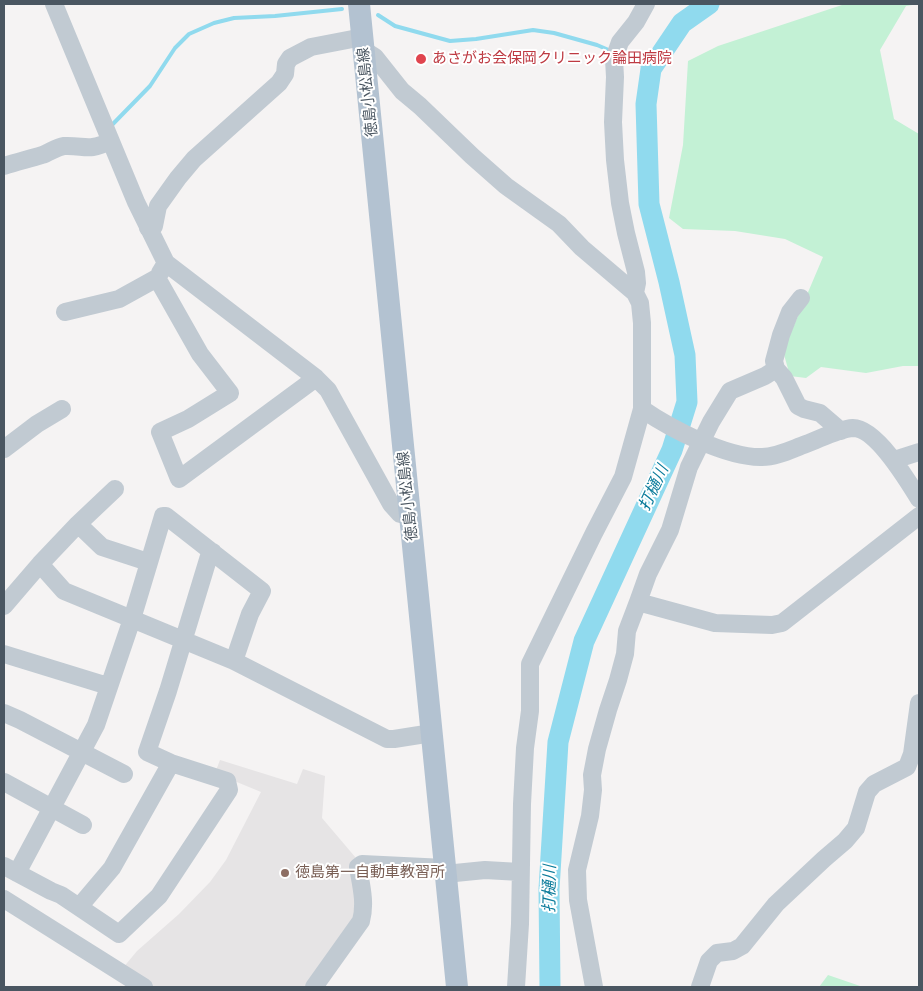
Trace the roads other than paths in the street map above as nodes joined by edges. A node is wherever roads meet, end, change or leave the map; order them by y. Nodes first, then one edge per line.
1 (54, 4) edge
2 (359, 4) edge
3 (646, 4) edge
4 (363, 43) junction
5 (110, 141) junction
6 (4, 166) edge
7 (148, 228) junction
8 (162, 270) junction
9 (635, 292) junction
10 (801, 298) dead end
11 (65, 312) dead end
12 (776, 369) junction
13 (316, 378) junction
14 (62, 409) dead end
15 (645, 411) junction
16 (841, 431) junction
17 (699, 441) junction
18 (4, 449) edge
19 (919, 452) edge
20 (894, 460) junction
21 (115, 489) dead end
22 (919, 499) edge
23 (410, 512) junction
24 (919, 516) edge
25 (78, 524) junction
26 (212, 552) junction
27 (148, 562) junction
28 (40, 564) junction
29 (638, 602) junction
30 (4, 606) edge
31 (132, 619) junction
32 (184, 640) junction
33 (4, 654) edge
34 (234, 660) junction
35 (108, 686) junction
36 (919, 703) edge
37 (4, 713) edge
38 (432, 733) junction
39 (81, 752) junction
40 (170, 762) junction
41 (124, 774) dead end
42 (4, 782) edge
43 (53, 808) junction
44 (83, 825) dead end
45 (10, 870) edge
46 (445, 871) junction
47 (520, 872) junction
48 (4, 899) edge
49 (79, 907) junction
50 (144, 987) edge
51 (314, 987) edge
52 (457, 987) edge
53 (516, 987) edge
54 (594, 987) edge
55 (700, 987) edge

1 - 5 street
2 - 4 main road, 徳島小松島線
3 - 9 street
4 - 7 street
4 - 9 street
4 - 23 main road, 徳島小松島線
5 - 6 street
5 - 7 street
7 - 8 street
8 - 11 street
8 - 13 street
8 - 13 street
9 - 15 street
10 - 12 street
12 - 16 street
12 - 17 street
13 - 23 street
14 - 18 street
15 - 17 street
15 - 47 street
16 - 17 street
16 - 20 street
17 - 29 street
19 - 20 street
20 - 22 street
21 - 25 street
23 - 38 main road, 徳島小松島線
24 - 29 street
25 - 27 street
25 - 28 street
26 - 27 street
26 - 32 street
26 - 34 street
27 - 31 street
28 - 30 street
28 - 31 street
29 - 54 street
31 - 32 street
31 - 35 street
32 - 34 street
32 - 40 street
33 - 35 street
34 - 38 street
35 - 39 street
36 - 55 street
37 - 39 street
38 - 46 main road, 徳島小松島線
39 - 41 street
39 - 43 street
40 - 49 street
40 - 49 street
42 - 43 street
43 - 44 street
43 - 45 street
45 - 49 street
46 - 47 street
46 - 51 street
46 - 52 main road, 徳島小松島線
47 - 53 street
48 - 50 street

